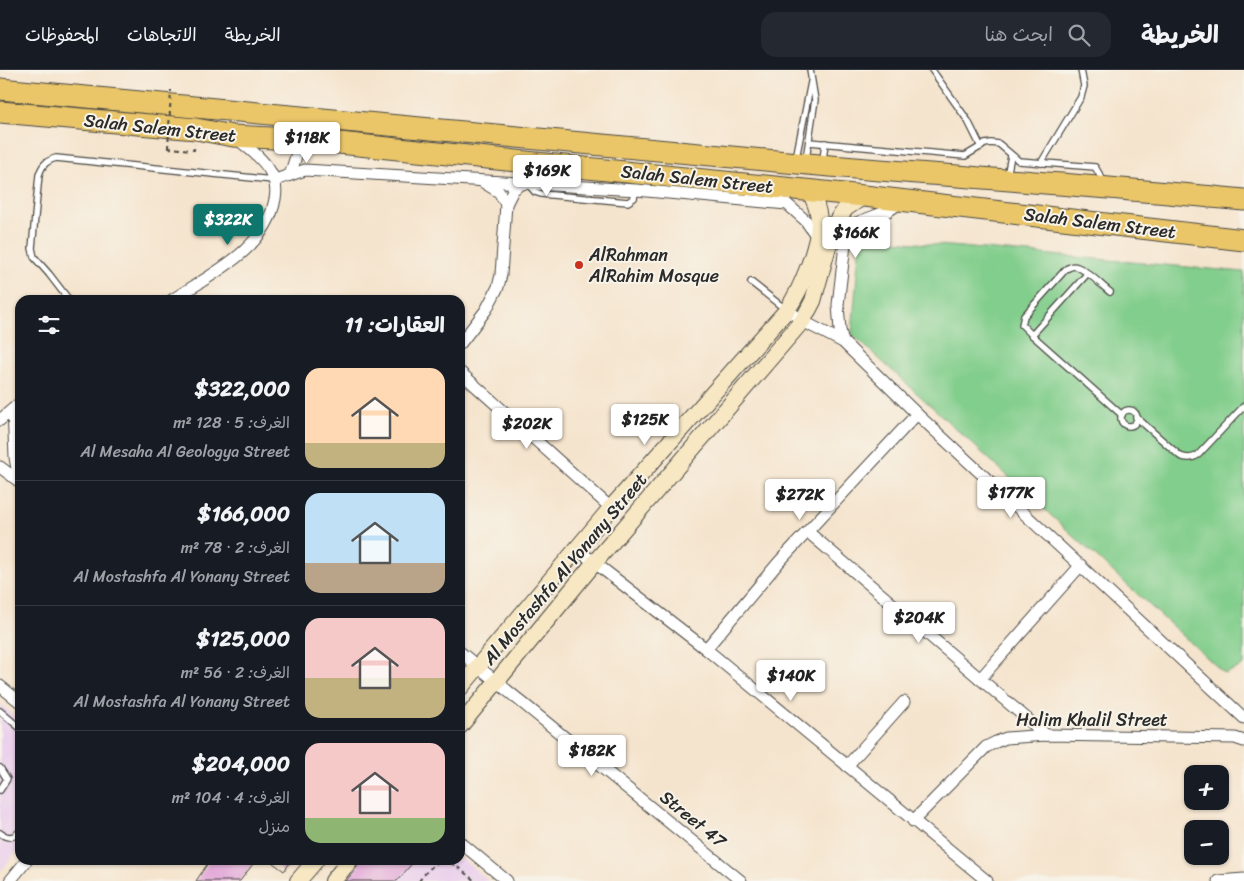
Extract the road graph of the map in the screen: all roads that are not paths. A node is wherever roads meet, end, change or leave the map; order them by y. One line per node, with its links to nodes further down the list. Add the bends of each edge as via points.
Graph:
1 (810, 70): 4 (lane)
2 (932, 70): 11 (lane, via 968,121)
3 (1081, 70): 13 (lane, via 1084,86 1080,97)
4 (811, 80): 9 (lane, via 815,100); 14 (lane)
5 (0, 89): 14 (highway, Salah Salem Street)
6 (0, 112): 7 (highway, Salah Salem Street)
7 (233, 136): 8 (highway, Salah Salem Street); 17 (street, via 258,157)
8 (309, 140): 16 (street, via 298,150); 22 (highway, Salah Salem Street)
9 (809, 142): 10 (lane); 14 (lane)
10 (825, 143): 14 (lane); 15 (lane)
11 (980, 147): 12 (lane, via 999,144); 15 (lane)
12 (1011, 156): 13 (lane, via 1019,161); 18 (lane)
13 (1041, 163): 21 (lane, via 1095,167)
14 (808, 164): 15 (highway, Salah Salem Street)
15 (964, 167): 18 (highway, Salah Salem Street)
16 (290, 175): 17 (street); 19 (street, via 305,170)
17 (274, 180): 32 (lane, via 56,158 48,160 39,175 32,248 34,257); 33 (street, via 273,212 263,230 232,260)
18 (1007, 180): 21 (highway, Salah Salem Street)
19 (480, 181): 20 (street); 26 (street, via 499,192)
20 (527, 182): 26 (street, via 513,190); 27 (street, via 787,204)
21 (1106, 187): 25 (highway, Salah Salem Street)
22 (809, 190): 23 (highway, Salah Salem Street); 27 (street, Al Mostashfa Al Yonany Street, via 819,220)
23 (864, 196): 24 (highway, Salah Salem Street); 35 (street, Al Mostashfa Al Yonany Street, via 846,208 834,225 813,301)
24 (903, 200): 28 (highway, Salah Salem Street); 38 (street, via 880,215 856,223 846,236 838,305)
25 (1244, 200)
26 (506, 204): 37 (street, via 498,287 486,310)
27 (817, 236): 34 (street, Al Mostashfa Al Yonany Street, via 803,281)
28 (1244, 240)
29 (1087, 274): 31 (lane); 36 (lane); 36 (lane, via 1077,266 1066,269 1024,316 1022,325)
30 (751, 282): 34 (lane)
31 (1110, 292)
32 (65, 295)
33 (180, 295)
34 (787, 310): 35 (street); 48 (street, Al Mostashfa Al Yonany Street)
35 (803, 320): 38 (street); 51 (street, Al Mostashfa Al Yonany Street)
36 (1032, 335): 43 (lane)
37 (465, 337)
38 (843, 342): 42 (street)
39 (465, 377): 48 (street)
40 (1244, 406): 44 (lane, via 1198,455 1186,459)
41 (15, 408): 45 (street)
42 (917, 414): 49 (street); 52 (street)
43 (1122, 415): 44 (lane, via 1130,410); 44 (lane, via 1127,426 1134,424)
44 (1136, 416)
45 (0, 420)
46 (0, 467): 47 (street)
47 (15, 478)
48 (611, 508): 50 (street, Al Mostashfa Al Yonany Street)
49 (808, 532): 53 (street); 56 (street)
50 (577, 548): 51 (street); 55 (street, Al Mostashfa Al Yonany Street)
51 (594, 562): 53 (street); 58 (street, Al Mostashfa Al Yonany Street)
52 (1080, 565): 56 (street); 63 (street)
53 (706, 649): 68 (street)
54 (465, 656): 55 (street, Street 47)
55 (478, 666): 57 (street, Al Mostashfa Al Yonany Street); 58 (street, Street 47)
56 (980, 679): 66 (street)
57 (465, 682)
58 (496, 682): 64 (street, Al Mostashfa Al Yonany Street); 83 (street, Street 47)
59 (0, 686): 60 (street)
60 (15, 698)
61 (904, 702): 68 (street)
62 (0, 712): 65 (lane)
63 (1244, 718)
64 (465, 720)
65 (15, 724)
66 (1046, 735): 67 (street, Halim Khalil Street); 71 (street, Halim Khalil Street, via 1006,738 986,747)
67 (1244, 740)
68 (847, 766): 71 (street)
69 (1, 771): 70 (lane, via 7,779)
70 (0, 790)
71 (913, 821): 84 (street)
72 (0, 833): 73 (lane, via 9,837)
73 (15, 835)
74 (465, 846): 82 (street)
75 (23, 865): 79 (street)
76 (312, 865): 80 (street)
77 (346, 865): 81 (street)
78 (1244, 879): 86 (street)
79 (10, 881)
80 (298, 881)
81 (333, 881)
82 (508, 881)
83 (741, 881)
84 (987, 881)
85 (1218, 881): 86 (street)
86 (1223, 881)

